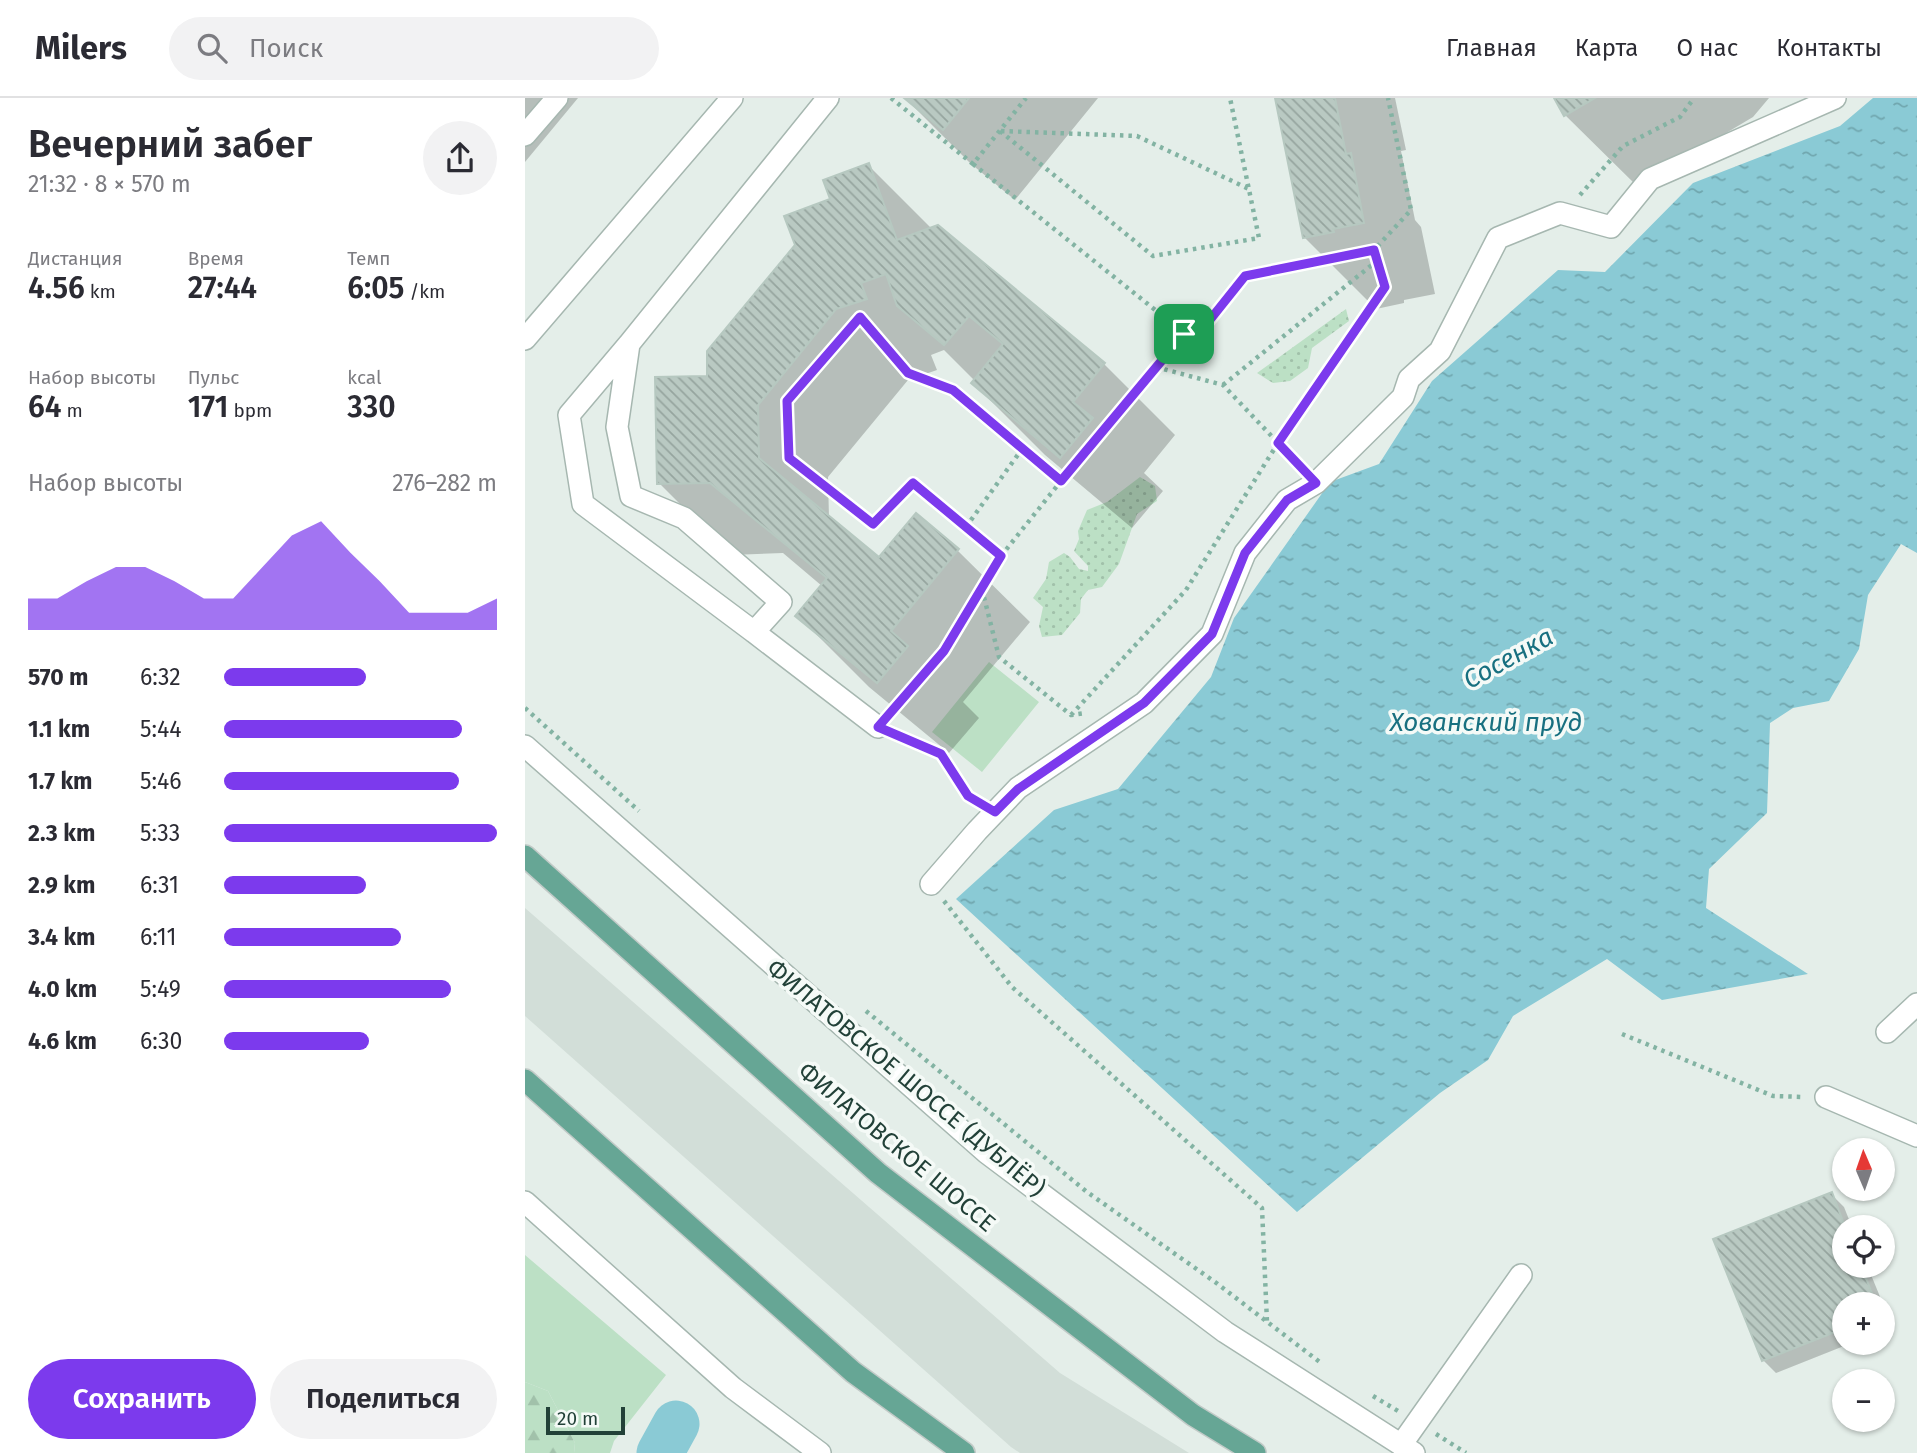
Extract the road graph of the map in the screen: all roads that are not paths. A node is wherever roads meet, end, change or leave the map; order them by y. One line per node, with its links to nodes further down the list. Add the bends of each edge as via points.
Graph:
1 (557, 98): 5 (street)
2 (732, 98): 6 (street)
3 (828, 98): 7 (street)
4 (1835, 98): 12 (street, via 1650,179 1611,227 1560,213 1498,238 1440,352 1409,379 1403,397 1316,483 1287,500 1245,553 1212,634 1144,703 1018,789)
5 (525, 135)
6 (525, 339)
7 (629, 344): 8 (street, via 617,427 631,496 684,518 781,602); 8 (street, via 569,415 583,504)
8 (754, 632): 9 (street)
9 (878, 727)
10 (525, 746): 20 (street, ФИЛАТОВСКОЕ ШОССЕ (ДУБЛЁР), via 987,1153 1225,1332)
11 (525, 856): 23 (main road, ФИЛАТОВСКОЕ ШОССЕ, via 878,1173 1193,1415)
12 (931, 884)
13 (1917, 1004): 14 (street)
14 (1887, 1032)
15 (525, 1080): 22 (main road, via 853,1372)
16 (1826, 1097): 17 (street)
17 (1917, 1136)
18 (525, 1202): 21 (street, via 733,1388)
19 (1521, 1275): 20 (street, via 1417,1422)
20 (1408, 1449)
21 (820, 1453)
22 (964, 1453)
23 (1255, 1453)

